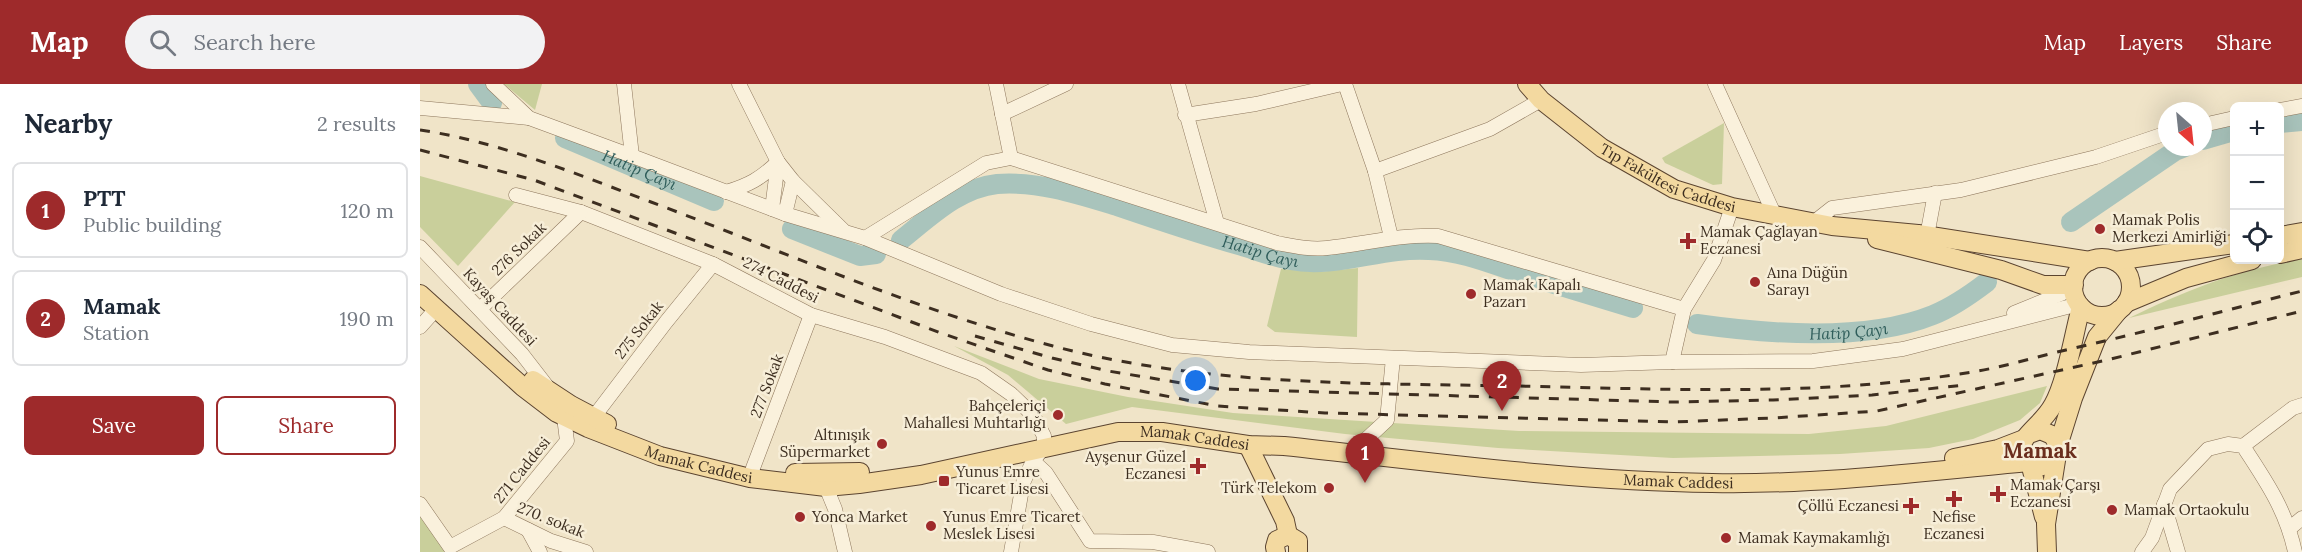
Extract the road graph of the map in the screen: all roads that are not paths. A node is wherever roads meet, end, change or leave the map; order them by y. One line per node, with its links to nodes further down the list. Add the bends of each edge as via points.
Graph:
1 (493, 84): 16 (street)
2 (624, 84): 20 (street)
3 (739, 84): 22 (street)
4 (996, 84): 14 (street)
5 (1066, 84): 14 (street)
6 (1178, 84): 15 (street)
7 (1343, 84): 15 (street); 23 (street)
8 (1527, 84): 10 (main road, Tıp Fakültesi Caddesi)
9 (1715, 84): 32 (street)
10 (1541, 100): 23 (street, via 1490,129); 28 (main road, Tıp Fakültesi Caddesi, via 1602,148 1674,189)
11 (2302, 106): 13 (street)
12 (420, 108): 16 (street)
13 (2284, 109)
14 (1002, 114): 21 (street)
15 (1185, 115): 33 (street)
16 (529, 118): 20 (street)
17 (2230, 119): 18 (street)
18 (2212, 123)
19 (2158, 136): 26 (street, via 2096,157)
20 (632, 156): 25 (street)
21 (1011, 158): 33 (street); 41 (street, via 986,163)
22 (778, 162): 24 (street); 25 (street, via 760,179); 29 (street)
23 (1375, 171): 40 (street)
24 (793, 181): 31 (street); 36 (street)
25 (726, 192): 29 (street)
26 (1935, 193): 34 (street, via 1832,208); 39 (street)
27 (516, 195): 30 (street, 274 Caddesi)
28 (1732, 207): 32 (main road, Tıp Fakültesi Caddesi); 56 (street, via 1714,260)
29 (772, 208): 31 (street)
30 (581, 212): 48 (street, 274 Caddesi); 55 (street, 276 Sokak)
31 (785, 214): 36 (street)
32 (1774, 216): 34 (main road, Tıp Fakültesi Caddesi)
33 (1217, 223): 40 (street, via 1302,248)
34 (1813, 223): 35 (main road, Tıp Fakültesi Caddesi)
35 (1832, 226): 39 (main road, Tıp Fakültesi Caddesi); 52 (main road, Tıp Fakültesi Caddesi, via 2001,270)
36 (845, 232): 41 (street)
37 (2302, 232): 38 (main road)
38 (2284, 235)
39 (1928, 236): 46 (main road, Tıp Fakültesi Caddesi)
40 (1391, 237): 56 (street, via 1415,234 1461,241)
41 (865, 238): 59 (street, via 1001,294 1172,345)
42 (2230, 245): 47 (main road)
43 (420, 247): 55 (street, Kayaş Caddesi)
44 (2302, 249): 45 (main road)
45 (2284, 253)
46 (2090, 261): 47 (main road); 52 (main road, via 2077,272)
47 (2115, 261): 53 (main road, via 2130,279 2130,295)
48 (714, 264): 57 (street, 274 Caddesi); 64 (street, 275 Sokak)
49 (2237, 264): 53 (main road, via 2186,278)
50 (420, 281): 61 (main road, Mamak Caddesi)
51 (420, 294): 54 (main road, Mamak Caddesi)
52 (2077, 296): 53 (main road, via 2095,315); 60 (street, via 1903,349 1813,361); 65 (main road, Mamak Caddesi, via 2058,396)
53 (2122, 306): 69 (main road, via 2097,337)
54 (436, 309): 58 (street); 61 (main road, Mamak Caddesi, via 523,387)
55 (480, 309): 61 (street, Kayaş Caddesi, via 522,354)
56 (1684, 309): 60 (street)
57 (811, 315): 68 (street, 274 Caddesi, via 885,336 981,373 1033,415); 72 (street, 277 Sokak)
58 (420, 327)
59 (1393, 358): 60 (street, via 1581,365); 70 (street, via 1387,420)
60 (1672, 362)
61 (548, 398): 63 (main road, Mamak Caddesi)
62 (2302, 405): 67 (street)
63 (568, 411): 64 (main road, Mamak Caddesi); 73 (main road, Mamak Caddesi, via 637,448 705,468 780,483); 76 (street, 271 Caddesi, via 567,441)
64 (593, 418): 72 (main road, Mamak Caddesi, via 664,447)
65 (2026, 437): 69 (main road, via 2034,431 2047,432 2056,440); 70 (main road, Mamak Caddesi, via 1991,451 1930,462 1771,472 1635,470); 71 (main road, via 2022,449)
66 (1248, 445): 68 (main road, Mamak Caddesi, via 1139,431 1100,434); 70 (main road, Mamak Caddesi); 81 (main road)
67 (2243, 446): 75 (street, via 2228,444 2208,450 2170,489); 79 (street, via 2274,492)
68 (1040, 448): 70 (main road, Mamak Caddesi, via 1099,425 1137,421); 72 (main road, Mamak Caddesi, via 986,452 856,473); 73 (main road, Mamak Caddesi, via 921,475); 82 (street, 274 Caddesi, via 1046,473 1090,541); 86 (street, via 1023,483)
69 (2058, 449): 71 (main road, via 2047,465); 78 (main road)
70 (1359, 450): 71 (main road, Mamak Caddesi, via 1514,472 1714,483 1832,479)
71 (2029, 463): 78 (main road)
72 (753, 468)
73 (826, 487): 85 (street)
74 (420, 504): 76 (street, 271 Caddesi, via 450,547)
75 (2164, 504): 91 (street, via 2152,538); 92 (street)
76 (504, 518): 80 (street, 270. sokak)
77 (2302, 518): 79 (street)
78 (2046, 524): 90 (main road)
79 (2289, 529): 93 (street)
80 (528, 530): 83 (street); 84 (street, 270. sokak)
81 (1288, 535): 88 (main road, via 1277,540); 89 (main road, via 1298,541)
82 (1152, 547): 87 (street)
83 (540, 552)
84 (586, 552)
85 (845, 552)
86 (1011, 552)
87 (1208, 552)
88 (1276, 552)
89 (1298, 552)
90 (2047, 552)
91 (2142, 552)
92 (2178, 552)
93 (2295, 552)

